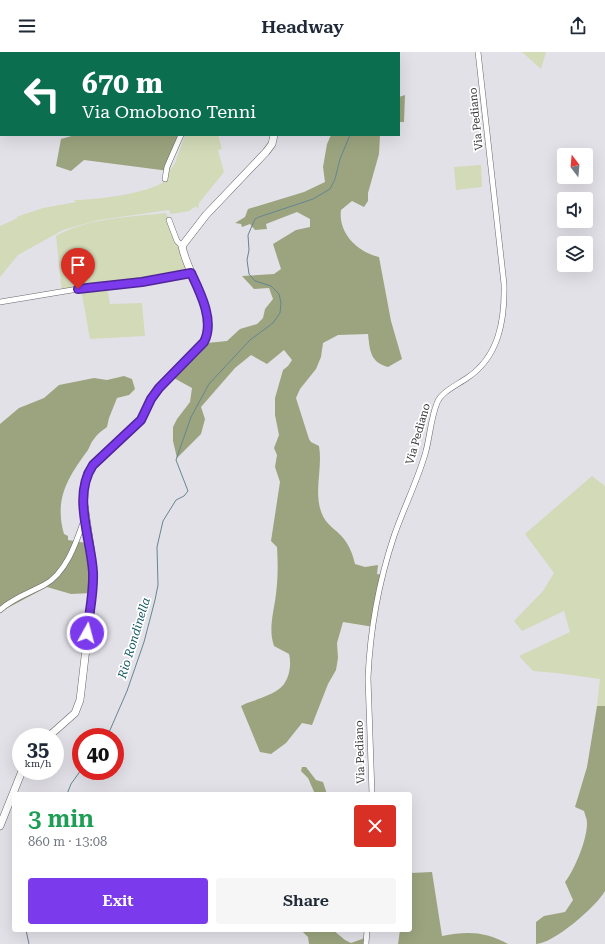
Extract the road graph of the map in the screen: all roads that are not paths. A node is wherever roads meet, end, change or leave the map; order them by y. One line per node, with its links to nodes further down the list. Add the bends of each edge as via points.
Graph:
1 (478, 52): 14 (street, Via Pediano, via 504,284 503,319 493,348 482,365 445,393 437,403 426,451 392,544 379,589 368,678)
2 (181, 136): 4 (street)
3 (274, 136): 6 (street, via 266,152 206,215)
4 (165, 179)
5 (169, 220): 6 (street, via 177,241)
6 (182, 246): 7 (street)
7 (191, 273): 8 (street); 9 (street, via 207,320 204,342 159,388 141,420 90,470 84,487)
8 (0, 302)
9 (85, 517): 10 (street, via 66,562 54,579 16,598); 11 (street, via 92,559 93,588 79,707)
10 (0, 610)
11 (58, 728)
12 (18, 780): 13 (street)
13 (14, 792)
14 (372, 792)
15 (12, 796): 16 (street)
16 (0, 826)
17 (367, 932): 18 (street)
18 (366, 944)

